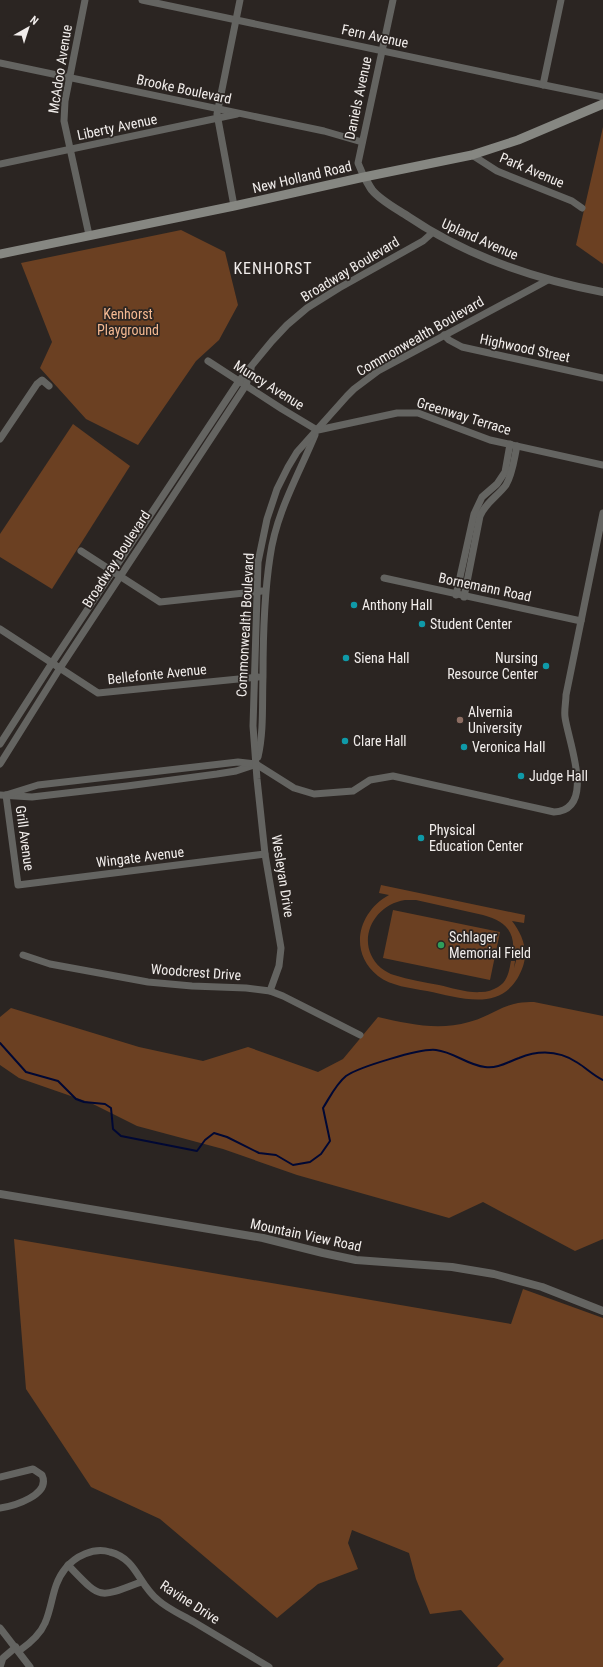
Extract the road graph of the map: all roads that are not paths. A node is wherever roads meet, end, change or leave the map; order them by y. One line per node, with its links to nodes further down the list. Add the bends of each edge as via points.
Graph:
1 (85, 0): 9 (street, McAdoo Avenue)
2 (142, 0): 6 (street, Fern Avenue)
3 (240, 0): 6 (street)
4 (393, 0): 7 (street, Daniels Avenue)
5 (561, 0): 10 (street)
6 (236, 20): 7 (street, Fern Avenue); 13 (street)
7 (382, 51): 10 (street, Fern Avenue); 16 (street, Daniels Avenue)
8 (0, 63): 9 (street, Brooke Boulevard)
9 (69, 78): 13 (street, Brooke Boulevard); 17 (street, McAdoo Avenue, via 64,121)
10 (543, 85): 11 (street, Fern Avenue)
11 (603, 97)
12 (603, 104): 18 (main road, New Holland Road, via 518,140)
13 (218, 110): 14 (street, Brooke Boulevard); 15 (street)
14 (239, 114): 15 (street, Liberty Avenue); 16 (street, Brooke Boulevard, via 324,131)
15 (217, 119): 17 (street, Liberty Avenue); 21 (street)
16 (362, 142): 20 (street, Daniels Avenue, via 358,163)
17 (72, 149): 19 (street, Liberty Avenue); 24 (street, McAdoo Avenue)
18 (472, 155): 20 (main road, New Holland Road); 22 (street, Park Avenue, via 497,171 572,201)
19 (0, 164)
20 (364, 177): 21 (main road, New Holland Road); 23 (street, Upland Avenue, via 375,193)
21 (234, 206): 24 (main road, New Holland Road)
22 (582, 208)
23 (432, 233): 26 (street, Upland Avenue, via 501,265); 30 (street, Broadway Boulevard, via 423,241 312,305 272,340)
24 (89, 235): 25 (main road, New Holland Road)
25 (0, 254)
26 (548, 280): 27 (street, Upland Avenue); 28 (street, Commonwealth Boulevard)
27 (603, 292)
28 (444, 335): 31 (street, Highwood Street, via 462,347); 35 (street, Commonwealth Boulevard, via 361,383)
29 (208, 361): 32 (street, Muncy Avenue)
30 (251, 367): 32 (street, Broadway Boulevard); 33 (street, Broadway Boulevard)
31 (603, 378)
32 (239, 380): 33 (street, Muncy Avenue); 41 (street, Broadway Boulevard)
33 (246, 385): 35 (street, Muncy Avenue); 42 (street, Broadway Boulevard)
34 (50, 386): 36 (street, via 42,380 38,384)
35 (317, 430): 37 (street, Greenway Terrace, via 406,412 418,413 486,438); 44 (street, Commonwealth Boulevard, via 281,512 270,557); 45 (street, Commonwealth Boulevard, via 297,452 277,489 267,519 258,562)
36 (0, 439)
37 (514, 445): 38 (street, Greenway Terrace); 46 (street, via 504,472 497,484 482,497 474,514); 47 (street, via 511,475 480,516)
38 (603, 465)
39 (603, 513): 48 (street)
40 (80, 551): 41 (street)
41 (112, 571): 42 (street); 50 (street, Broadway Boulevard)
42 (120, 577): 45 (street, via 160,602); 51 (street, Broadway Boulevard)
43 (384, 578): 46 (street, Bornemann Road)
44 (266, 590): 45 (street); 52 (street, Commonwealth Boulevard)
45 (258, 591): 53 (street, Commonwealth Boulevard)
46 (456, 595): 47 (street, Bornemann Road)
47 (464, 597): 48 (street, Bornemann Road)
48 (581, 621): 56 (street, via 566,695 565,717 574,753 577,788 571,806 565,810 554,812 393,776 370,780 353,791 314,794 294,788)
49 (0, 629): 50 (street, Bellefonte Avenue)
50 (52, 663): 51 (street, Bellefonte Avenue); 54 (street, Broadway Boulevard)
51 (60, 668): 53 (street, Bellefonte Avenue, via 98,693); 55 (street, Broadway Boulevard)
52 (263, 676): 53 (street, Bellefonte Avenue); 56 (street, Commonwealth Boulevard, via 261,744)
53 (255, 677): 56 (street, Commonwealth Boulevard)
54 (0, 744)
55 (0, 764)
56 (256, 764): 57 (street, via 229,772 127,786 32,797); 58 (street, Wesleyan Drive)
57 (3, 795): 59 (street, Grill Avenue)
58 (265, 854): 59 (street, Wingate Avenue); 61 (street, Wesleyan Drive, via 281,948 279,966)
59 (18, 885)
60 (23, 955): 61 (street, Woodcrest Drive, via 50,964 161,984)
61 (270, 991): 62 (street, Woodcrest Drive)
62 (360, 1035)
63 (0, 1194): 64 (street, Mountain View Road, via 263,1238 356,1260 452,1267 494,1274 542,1287)
64 (603, 1311)
65 (0, 1476): 66 (street, via 33,1469 42,1475 44,1482 37,1494)
66 (0, 1508)
67 (68, 1565): 68 (street, via 98,1593 114,1592); 68 (street, Ravine Drive, via 85,1554 110,1551 132,1564); 70 (street, Ravine Drive, via 56,1586 45,1623 34,1638)
68 (141, 1582): 73 (street, Ravine Drive, via 159,1601)
69 (0, 1628): 70 (street)
70 (17, 1649): 71 (street, Ravine Drive, via 3,1658); 72 (street)
71 (0, 1667)
72 (30, 1667)
73 (269, 1667)

